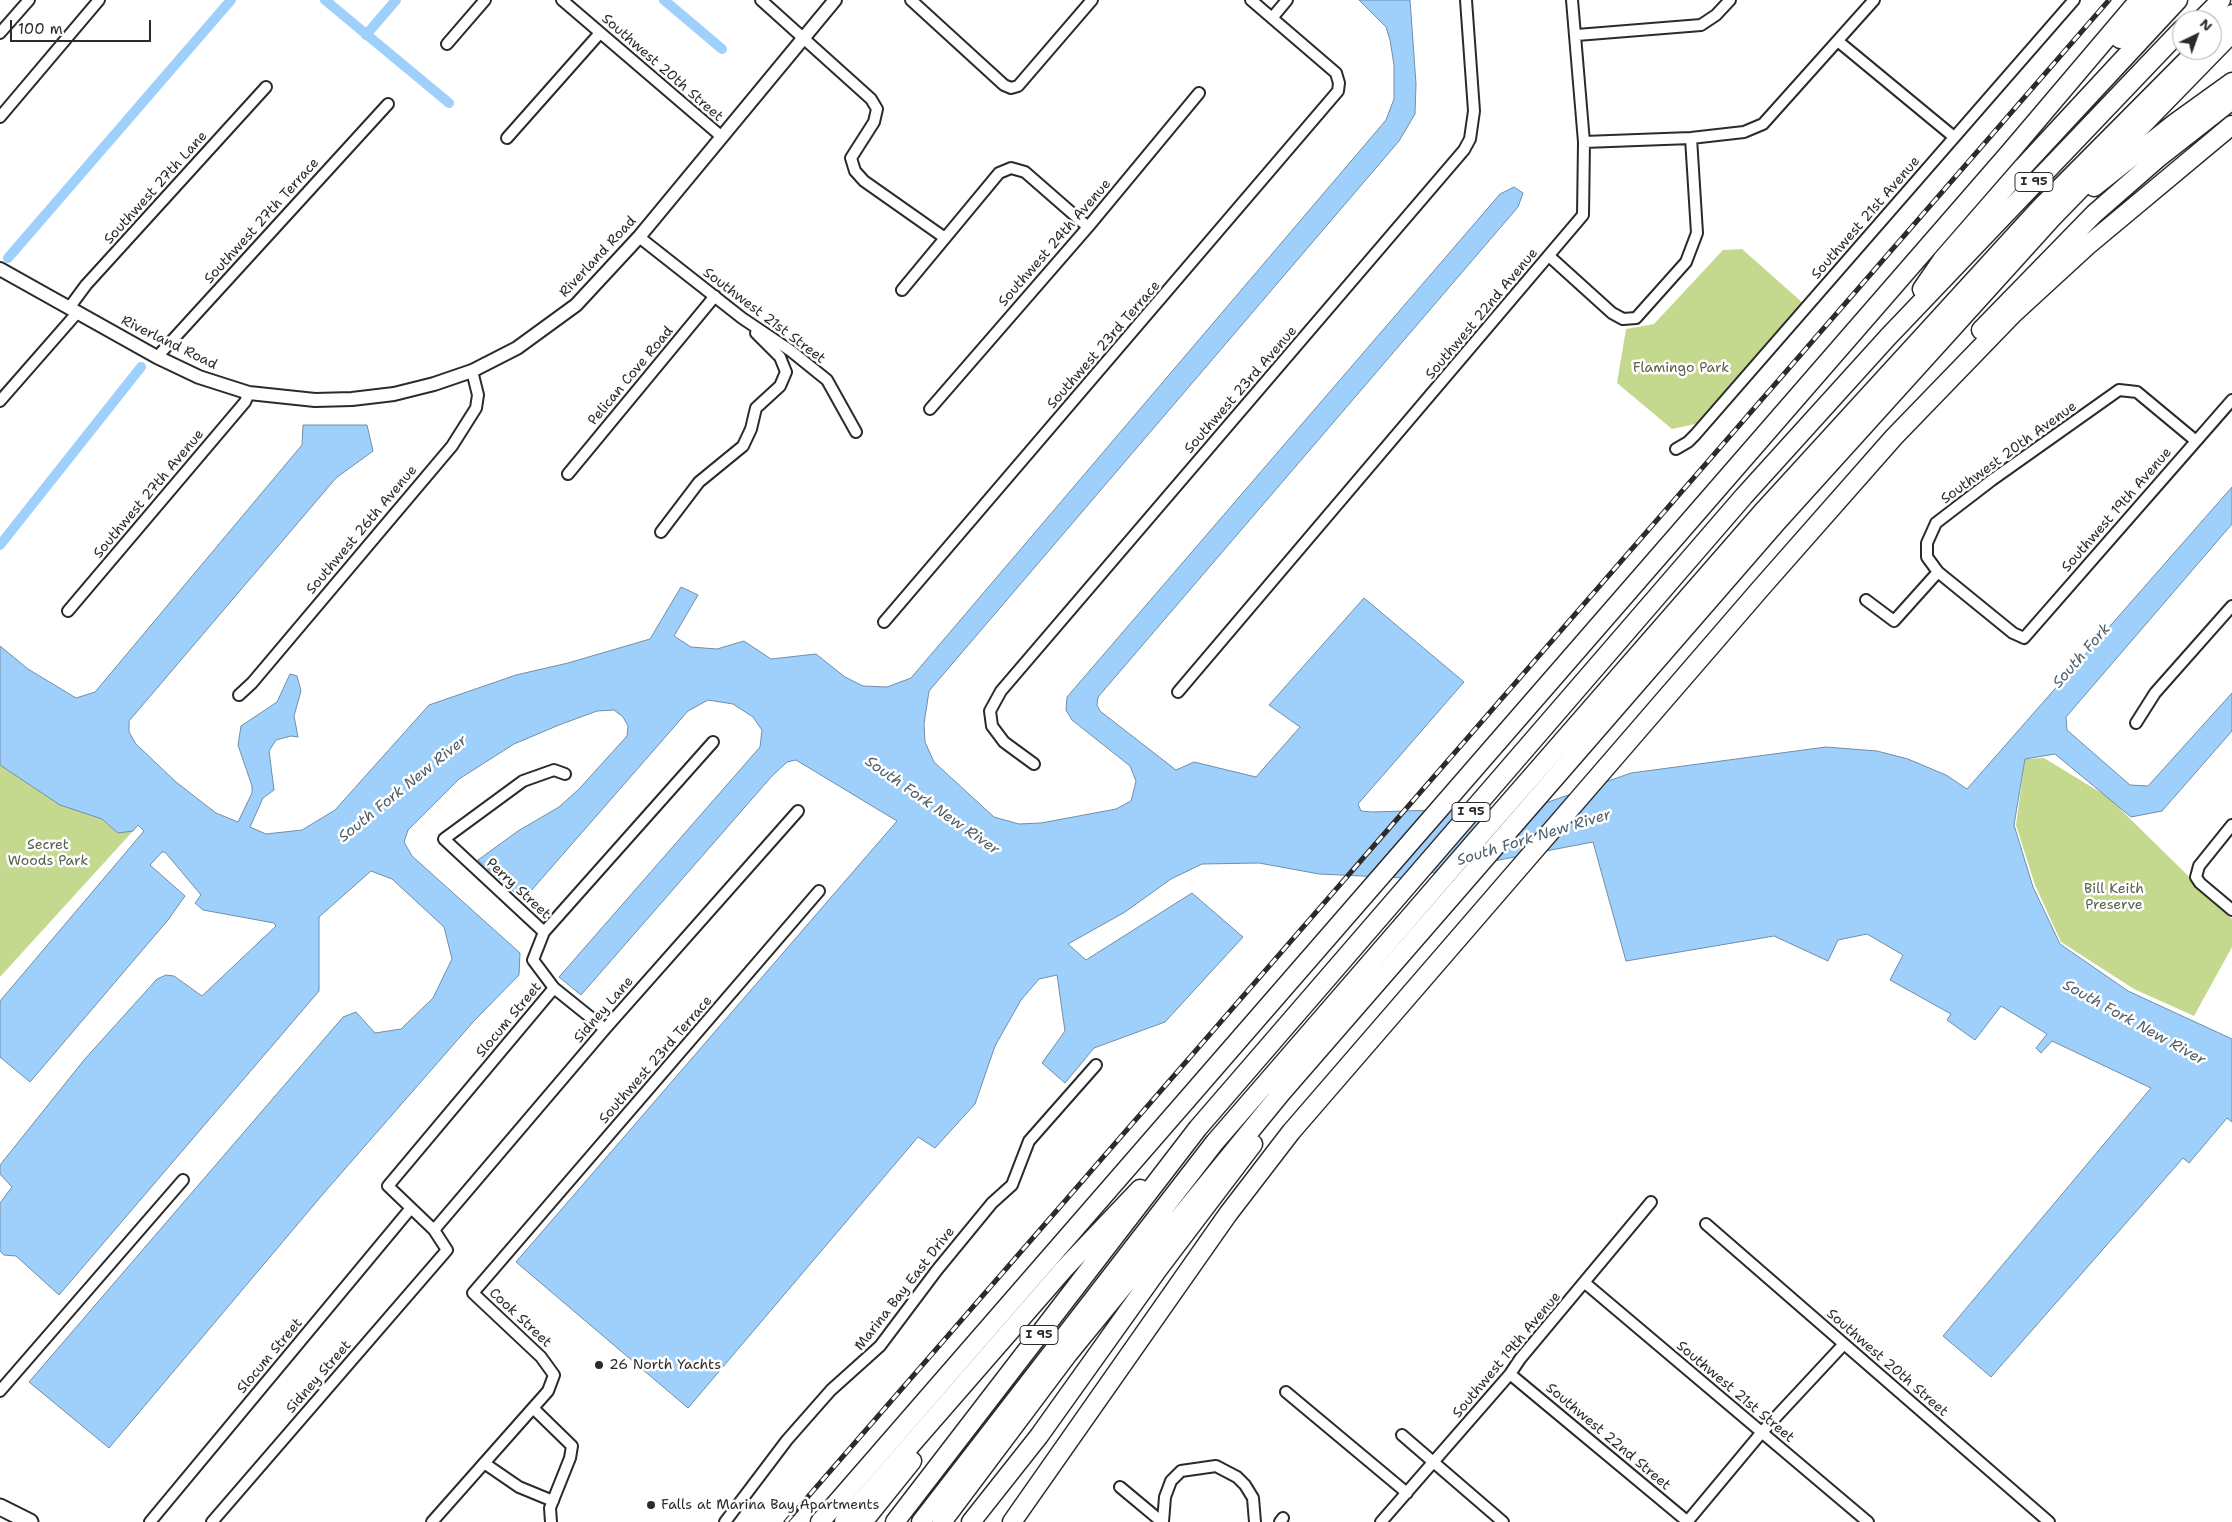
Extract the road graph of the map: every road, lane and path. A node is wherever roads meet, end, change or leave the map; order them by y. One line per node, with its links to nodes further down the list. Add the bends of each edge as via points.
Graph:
1 (29, 0): 26 (street)
2 (98, 0): 41 (street)
3 (485, 0): 33 (street)
4 (562, 0): 27 (street, Southwest 20th Street)
5 (760, 0): 30 (street)
6 (835, 0): 30 (street, Riverland Road)
7 (911, 0): 8 (street, via 1004,85 1012,88 1018,86)
8 (1092, 0)
9 (1251, 0): 24 (street)
10 (1287, 0): 24 (street)
11 (1466, 0): 82 (street, Southwest 23rd Avenue, via 1474,111 1470,139 1464,150 1001,692 990,711 992,726 1004,742)
12 (1572, 0): 29 (street, Southwest 22nd Avenue)
13 (1730, 0): 29 (street, via 1701,26)
14 (1874, 0): 32 (street)
15 (2074, 0): 44 (street, Southwest 21st Avenue)
16 (2139, 0): 48 (highway)
17 (2157, 0): 48 (highway)
18 (2178, 0): 59 (highway, via 2072,113 1942,260)
19 (2210, 0): 21 (highway)
20 (2221, 0): 22 (highway)
21 (2200, 10)
22 (2211, 10)
23 (2232, 14): 25 (highway)
24 (1272, 18): 77 (street, Southwest 23rd Terrace, via 1336,73 1338,91)
25 (2222, 24)
26 (0, 33)
27 (600, 33): 43 (street, Southwest 20th Street); 45 (street)
28 (2232, 33): 49 (highway, I 95)
29 (1577, 34): 47 (street, Southwest 22nd Avenue)
30 (803, 36): 43 (street, Riverland Road); 52 (street, via 871,99 877,109 874,122 851,158 855,172 864,182)
31 (2172, 39): 59 (highway, I 95)
32 (1839, 42): 44 (street); 46 (street, via 1763,124 1744,132)
33 (447, 44)
34 (2172, 50): 71 (highway, via 2045,180)
35 (2186, 60): 92 (highway, via 2040,208 1765,508 1479,837)
36 (2232, 82): 49 (highway)
37 (266, 87): 57 (street, Southwest 27th Lane, via 86,285)
38 (1199, 93): 50 (street, Southwest 24th Avenue)
39 (2232, 100): 67 (highway, via 2134,179 2053,255 1928,390)
40 (388, 104): 60 (street, Southwest 27th Terrace)
41 (0, 116)
42 (2232, 125): 67 (highway, via 2052,277)
43 (722, 137): 51 (street, Riverland Road)
44 (1954, 137): 69 (street, Southwest 21st Avenue, via 1695,435)
45 (508, 138)
46 (1691, 138): 47 (street); 53 (street, via 1697,234 1686,262 1636,318 1622,319 1612,313)
47 (1584, 142): 53 (street, Southwest 22nd Avenue, via 1583,215)
48 (2011, 151): 124 (highway)
49 (2052, 218): 94 (highway, I 95, via 1776,523 1282,1092 1254,1143)
50 (1088, 227): 52 (street, via 1025,172 1011,168 999,173); 65 (street, Southwest 24th Avenue)
51 (639, 237): 56 (street, Southwest 21st Street); 61 (street, Riverland Road, via 576,305 517,348)
52 (945, 238): 55 (street)
53 (1549, 256): 78 (street, Southwest 22nd Avenue)
54 (0, 269): 57 (street, Riverland Road)
55 (902, 290)
56 (715, 296): 58 (street, Southwest 21st Street); 70 (street, Pelican Cove Road)
57 (73, 311): 60 (street, Riverland Road); 64 (street)
58 (742, 318): 66 (street, Southwest 21st Street, via 827,380); 72 (street, via 780,357 786,372 780,386 756,408 743,446 699,482)
59 (1888, 337): 71 (highway, I 95)
60 (157, 357): 62 (street, Riverland Road, via 199,377)
61 (472, 371): 62 (street, Riverland Road, via 394,394 352,399 315,400); 79 (street, Southwest 26th Avenue, via 478,395 476,408 452,446)
62 (249, 393): 76 (street, Southwest 27th Avenue, via 246,402)
63 (2232, 400): 68 (street, Southwest 19th Avenue)
64 (0, 401)
65 (930, 410)
66 (856, 432)
67 (1894, 437): 133 (highway, via 1274,1153)
68 (2196, 441): 73 (street, Southwest 19th Avenue, via 2024,638 2013,633); 73 (street, Southwest 20th Avenue, via 2137,392 2118,390 1936,523 1927,543 1927,557)
69 (1676, 449)
70 (568, 474)
71 (1748, 500): 92 (highway, I 95)
72 (661, 532)
73 (1938, 572): 74 (street, via 1894,621)
74 (1866, 600)
75 (2232, 606): 80 (street, via 2155,693)
76 (68, 611)
77 (884, 622)
78 (1178, 692)
79 (239, 695)
80 (2136, 723)
81 (713, 742): 88 (street)
82 (1034, 764)
83 (564, 774): 88 (street, Perry Street, via 554,770 523,781 444,839)
84 (798, 811): 90 (street, Sidney Lane)
85 (2232, 825): 87 (street, via 2199,866 2196,877)
86 (819, 891): 100 (street, Southwest 23rd Terrace)
87 (2232, 910)
88 (544, 932): 89 (street, Perry Street, via 533,960)
89 (554, 988): 90 (street, Perry Street); 97 (street, Slocum Street, via 388,1186)
90 (605, 1029): 99 (street, Sidney Lane)
91 (1096, 1065): 123 (street, Marina Bay East Drive, via 1029,1141 1012,1185 992,1203 937,1270 880,1346 831,1390 787,1440)
92 (1206, 1135): 93 (highway, I 95); 128 (highway, via 1183,1158); 129 (highway)
93 (1181, 1148): 102 (highway, via 1116,1211); 127 (highway, I 95)
94 (1233, 1159): 110 (highway); 130 (highway, I 95, via 1062,1362)
95 (183, 1180): 105 (street)
96 (1651, 1202): 101 (street, Southwest 19th Avenue)
97 (411, 1208): 99 (street); 119 (street, Slocum Street)
98 (1706, 1224): 103 (street, Southwest 20th Street)
99 (434, 1230): 120 (street, Sidney Street, via 447,1250)
100 (513, 1247): 107 (street, Cook Street, via 473,1293 550,1367 554,1375)
101 (1584, 1283): 104 (street, Southwest 19th Avenue); 108 (street, Southwest 21st Street)
102 (1000, 1342): 125 (highway); 126 (highway)
103 (1844, 1344): 108 (street); 139 (street, Southwest 20th Street)
104 (1510, 1374): 112 (street, Southwest 19th Avenue); 137 (street, Southwest 22nd Street)
105 (0, 1391)
106 (1286, 1392): 114 (street)
107 (537, 1412): 111 (street); 115 (street, via 572,1446)
108 (1762, 1432): 137 (street); 138 (street, Southwest 21st Street)
109 (1402, 1435): 112 (street)
110 (1039, 1436): 131 (highway); 132 (highway)
111 (484, 1463): 115 (street, via 519,1486); 121 (street)
112 (1434, 1463): 114 (street, Southwest 19th Avenue); 117 (street)
113 (1120, 1487): 134 (street)
114 (1407, 1493): 136 (street, Southwest 19th Avenue)
115 (553, 1501): 122 (street)
116 (0, 1507): 118 (main road)
117 (1499, 1521)
118 (30, 1522)
119 (150, 1522)
120 (212, 1522)
121 (432, 1522)
122 (551, 1522)
123 (725, 1522)
124 (820, 1522)
125 (844, 1522)
126 (863, 1522)
127 (895, 1522)
128 (906, 1522)
129 (921, 1522)
130 (942, 1522)
131 (971, 1522)
132 (985, 1522)
133 (1012, 1522)
134 (1162, 1522): 135 (street, via 1171,1481 1181,1471 1216,1466 1228,1470 1244,1485 1253,1498)
135 (1255, 1522)
136 (1381, 1522)
137 (1688, 1522)
138 (1868, 1522)
139 (2049, 1522)

